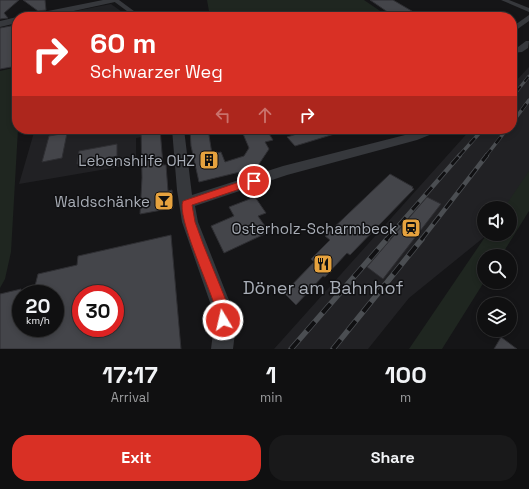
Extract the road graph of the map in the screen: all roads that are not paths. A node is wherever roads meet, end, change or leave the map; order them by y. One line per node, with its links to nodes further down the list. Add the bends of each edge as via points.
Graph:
1 (115, 0): 4 (street); 5 (street)
2 (504, 0): 3 (street)
3 (529, 10)
4 (57, 12)
5 (132, 12)
6 (529, 17): 9 (street)
7 (12, 21): 8 (street)
8 (0, 24)
9 (517, 27)
10 (529, 43): 11 (street)
11 (517, 51)
12 (179, 134): 14 (street)
13 (421, 134): 14 (street, via 283,171)
14 (187, 203): 15 (street, via 190,222 222,308)
15 (222, 349)

